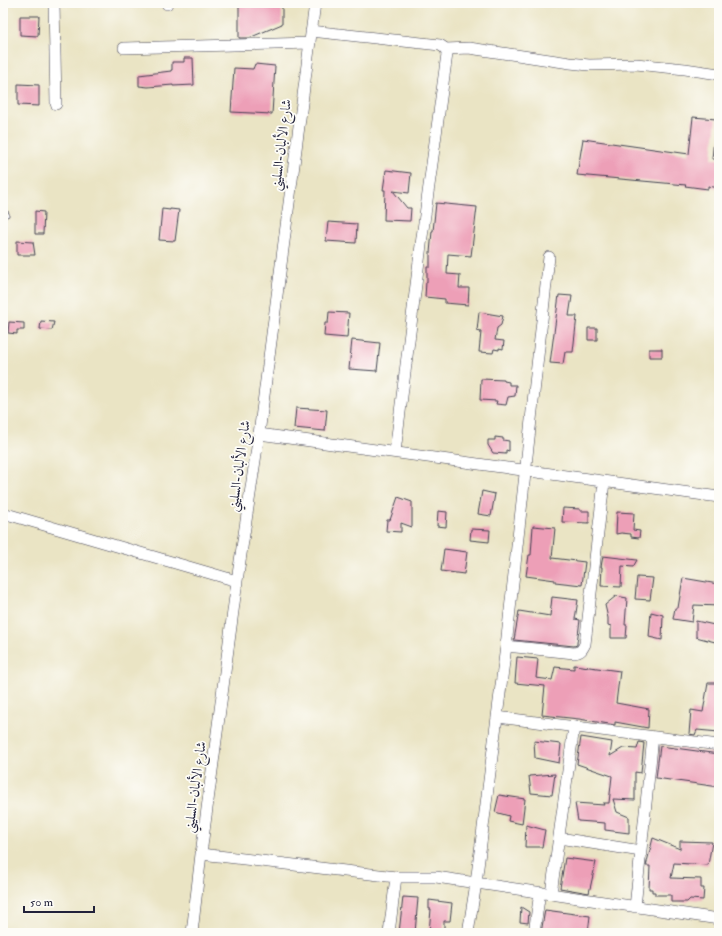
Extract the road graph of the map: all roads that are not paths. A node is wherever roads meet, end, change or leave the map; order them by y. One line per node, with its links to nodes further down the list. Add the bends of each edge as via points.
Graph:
1 (54, 3): 8 (street)
2 (315, 3): 3 (street, شارع الألبان-السليني)
3 (312, 31): 4 (street, شارع الألبان-السليني); 6 (street, via 440,45)
4 (310, 43): 5 (street); 10 (street, شارع الألبان-السليني)
5 (124, 48)
6 (446, 48): 7 (street, via 469,48 589,65 636,64); 11 (street)
7 (719, 74)
8 (56, 104)
9 (549, 257): 12 (street)
10 (259, 434): 11 (street); 16 (street, شارع الألبان-السليني)
11 (395, 452): 12 (street)
12 (526, 471): 13 (street); 17 (street)
13 (604, 482): 14 (street); 17 (street, via 583,649 574,653)
14 (719, 497)
15 (3, 513): 16 (street)
16 (237, 581): 24 (street, شارع الألبان-السليني)
17 (506, 646): 18 (street)
18 (497, 717): 19 (street); 26 (street)
19 (574, 727): 20 (street); 22 (street)
20 (653, 737): 21 (street); 23 (street)
21 (719, 745)
22 (559, 838): 23 (street); 27 (street)
23 (641, 851): 28 (street)
24 (201, 854): 25 (street); 30 (street, شارع الألبان-السليني)
25 (396, 877): 26 (street, via 436,877); 31 (street)
26 (476, 883): 27 (street); 32 (street)
27 (546, 893): 28 (street); 33 (street)
28 (635, 907): 29 (street)
29 (719, 919)
30 (192, 933)
31 (389, 933)
32 (468, 933)
33 (534, 933)

